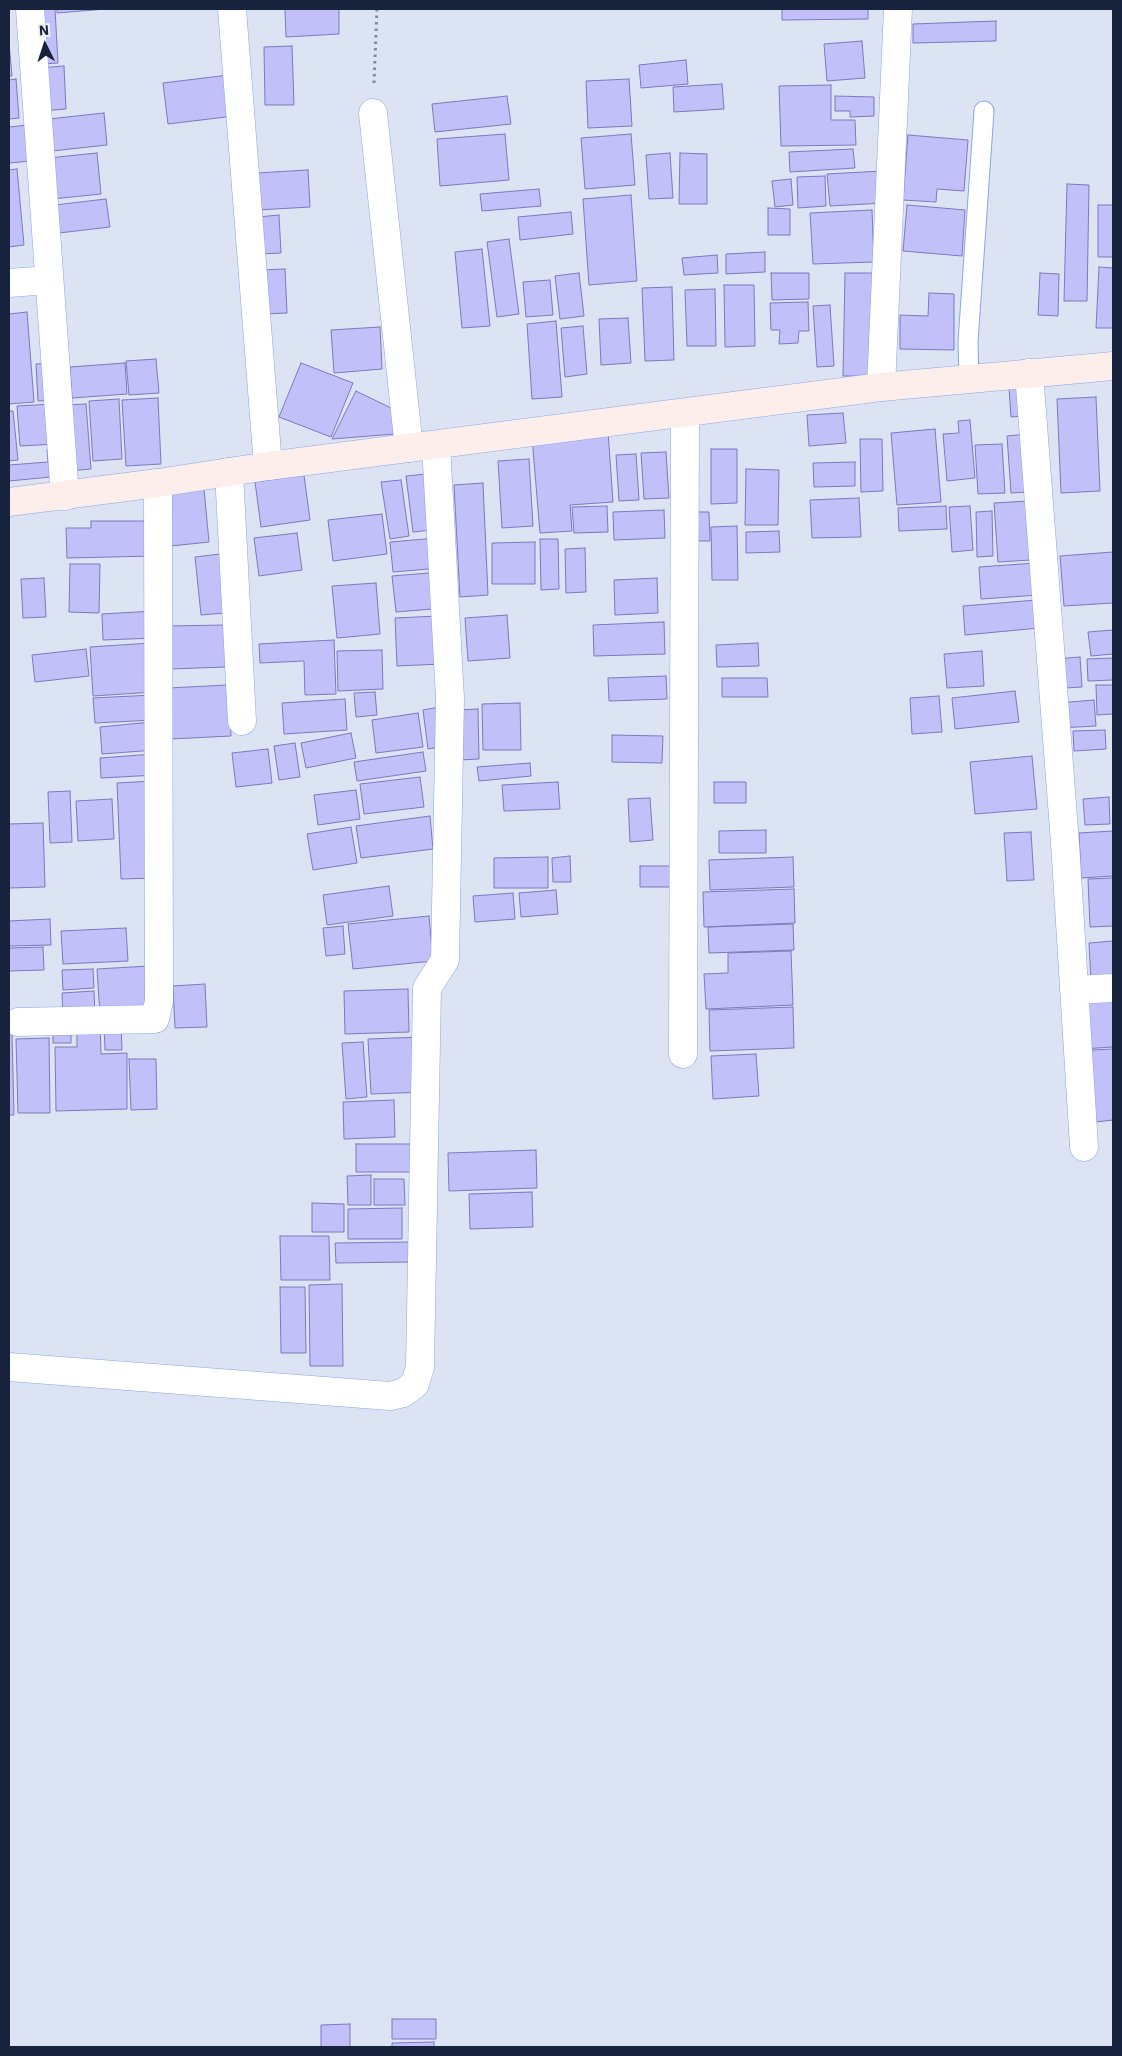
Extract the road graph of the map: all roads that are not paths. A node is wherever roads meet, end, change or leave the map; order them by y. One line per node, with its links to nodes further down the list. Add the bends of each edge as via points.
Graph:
1 (30, 9): 6 (street)
2 (232, 9): 15 (street)
3 (898, 9): 11 (street)
4 (984, 111): 10 (lane, via 968,342)
5 (373, 113): 14 (street)
6 (49, 280): 7 (street); 18 (street)
7 (9, 283)
8 (1113, 366): 9 (street)
9 (1029, 373): 10 (street); 22 (street)
10 (970, 380): 11 (street)
11 (881, 387): 12 (street)
12 (686, 413): 13 (street); 24 (street)
13 (436, 445): 14 (street); 26 (street, via 450,698 446,960 427,988 420,1367 415,1384 403,1393 390,1396)
14 (409, 448): 15 (street)
15 (268, 466): 16 (street)
16 (229, 472): 17 (street); 20 (street)
17 (158, 484): 18 (street); 23 (street, via 159,1001 155,1019)
18 (66, 496): 19 (street)
19 (9, 502)
20 (242, 721)
21 (1113, 988): 22 (street)
22 (1074, 990): 25 (street)
23 (18, 1022)
24 (683, 1054)
25 (1084, 1147)
26 (9, 1367)

